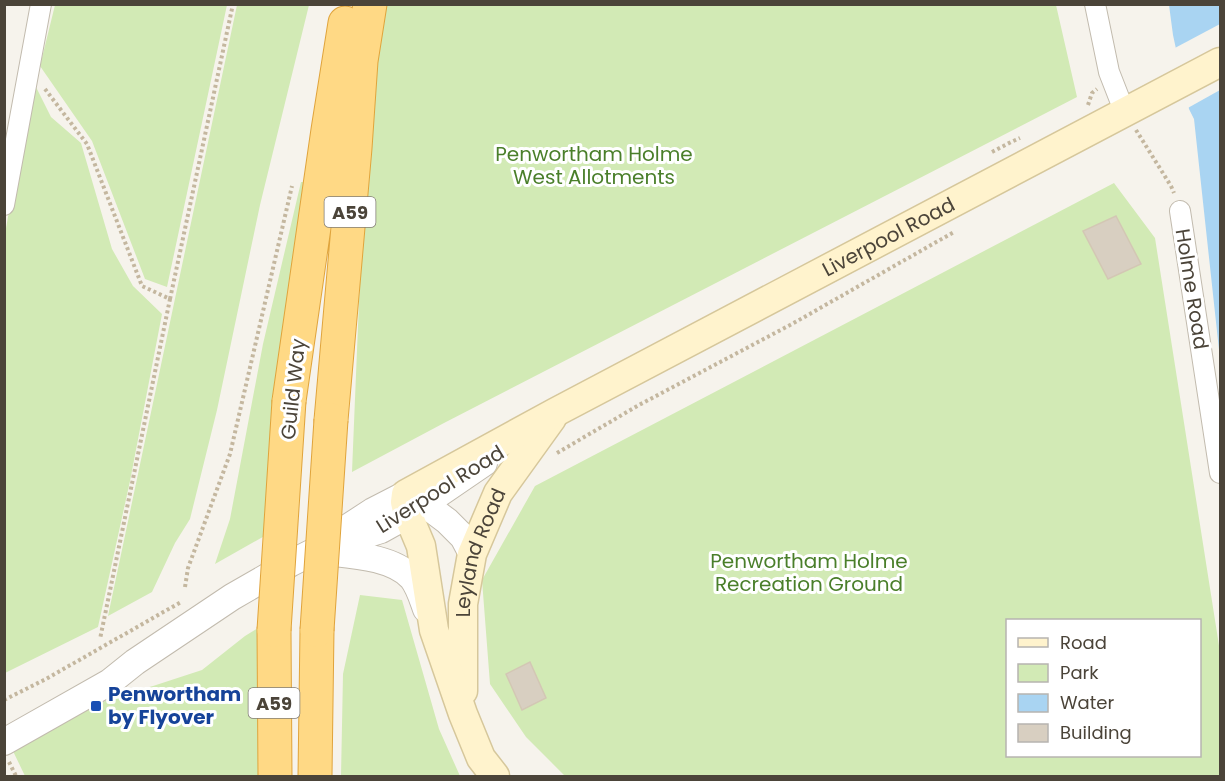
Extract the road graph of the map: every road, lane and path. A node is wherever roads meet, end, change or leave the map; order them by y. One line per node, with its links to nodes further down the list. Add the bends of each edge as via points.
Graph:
1 (41, 4): 7 (street)
2 (233, 4): 14 (path)
3 (348, 4): 28 (highway, Guild Way / A59, bridge, via 290,401 274,630)
4 (370, 4): 29 (highway, Guild Way / A59, bridge, via 361,61 331,420 317,630)
5 (1095, 4): 8 (street, via 1109,72)
6 (1221, 62): 8 (main road, Liverpool Road)
7 (29, 68): 11 (street); 14 (path, via 87,144 142,286)
8 (1125, 113): 10 (path); 15 (main road, Liverpool Road)
9 (292, 183): 21 (path, via 230,454 188,568)
10 (1172, 186)
11 (4, 205)
12 (1180, 211): 17 (street, Holme Road)
13 (961, 228): 16 (path)
14 (170, 300): 23 (path)
15 (556, 412): 18 (main road, Liverpool Road); 20 (main road, Leyland Road, via 498,492)
16 (555, 455)
17 (1221, 473)
18 (413, 504): 19 (street, Liverpool Road, via 381,530); 20 (street, via 447,521 463,537); 22 (main road, Leyland Road)
19 (317, 550): 22 (street, via 384,561 409,576 421,594); 27 (street, Liverpool Road, via 232,597 110,682)
20 (472, 554): 26 (main road, Leyland Road, via 463,604)
21 (185, 587)
22 (434, 630): 26 (main road, Leyland Road)
23 (100, 639)
24 (101, 647): 25 (path)
25 (4, 700)
26 (463, 714): 30 (main road, Leyland Road, via 481,758)
27 (4, 742)
28 (275, 777)
29 (315, 777)
30 (495, 777)

